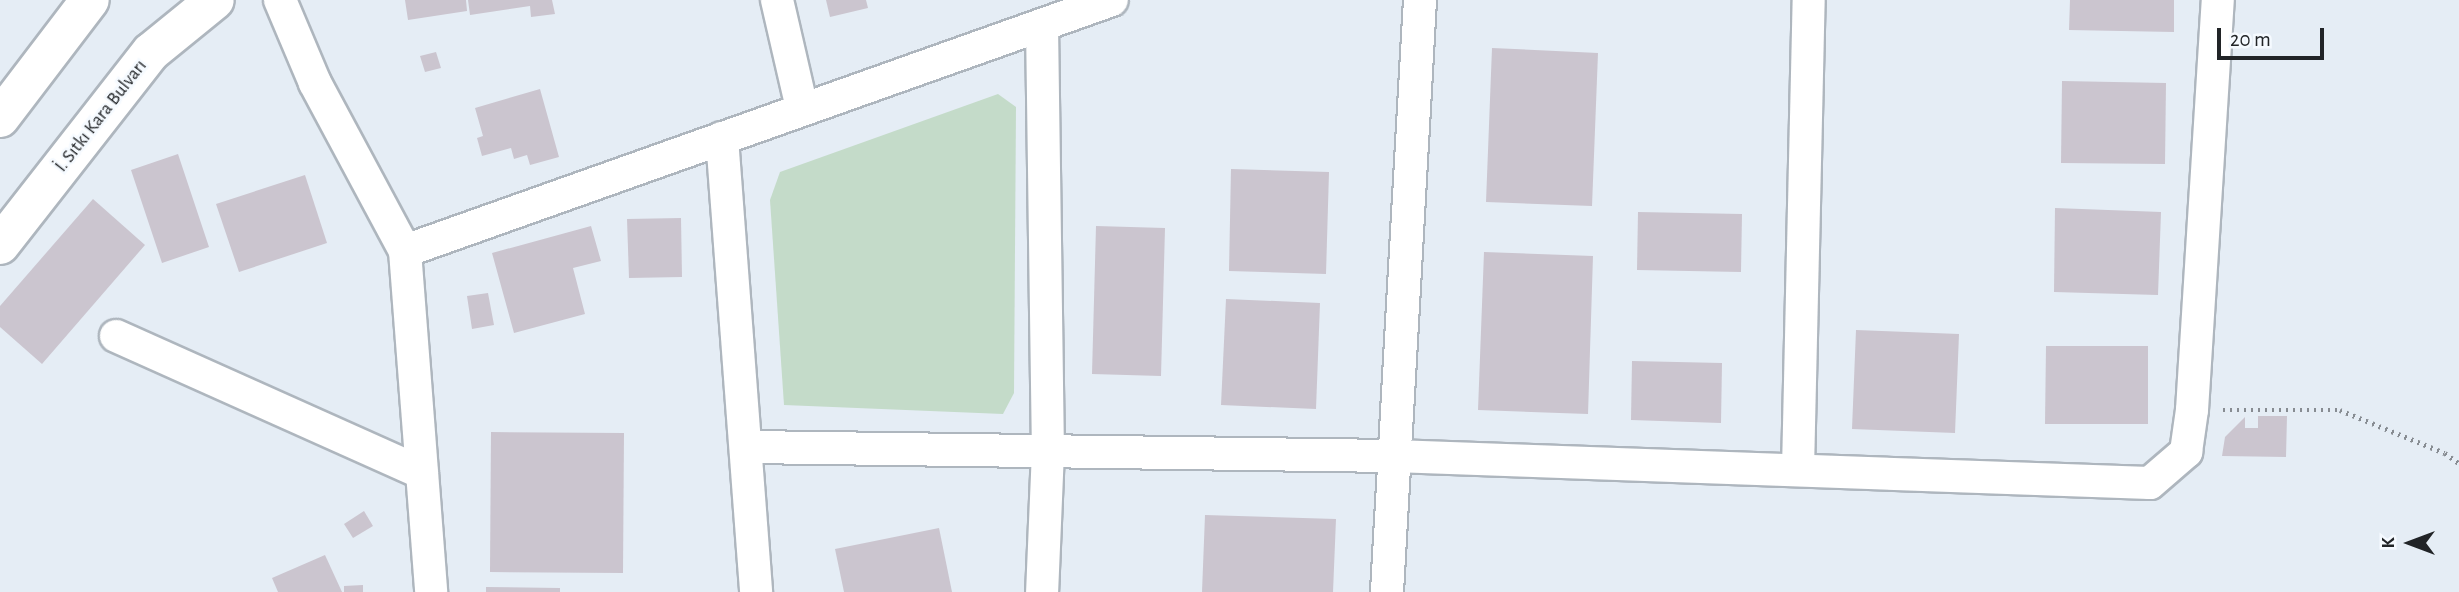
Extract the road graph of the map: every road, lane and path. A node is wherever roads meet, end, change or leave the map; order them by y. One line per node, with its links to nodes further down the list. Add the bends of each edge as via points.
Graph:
1 (90, 0): 11 (main road)
2 (215, 0): 13 (main road, İ. Sıtkı Kara Bulvarı, via 151,52)
3 (280, 0): 14 (street, via 315,83)
4 (777, 0): 10 (street)
5 (1112, 0): 9 (street)
6 (1420, 0): 19 (street)
7 (1809, 0): 21 (street)
8 (2218, 0): 16 (street)
9 (1042, 25): 10 (street); 18 (street)
10 (802, 108): 12 (street)
11 (0, 118)
12 (722, 138): 14 (street); 17 (street)
13 (0, 245)
14 (405, 251): 22 (street)
15 (116, 336): 22 (street)
16 (2192, 410): 20 (path, via 2340,410); 21 (street, via 2186,452 2150,483)
17 (748, 447): 18 (street); 24 (street)
18 (1048, 451): 19 (street); 25 (street)
19 (1394, 456): 21 (street); 26 (street)
20 (2459, 463)
21 (1798, 470)
22 (422, 473): 23 (street)
23 (431, 592)
24 (756, 592)
25 (1042, 592)
26 (1387, 592)

